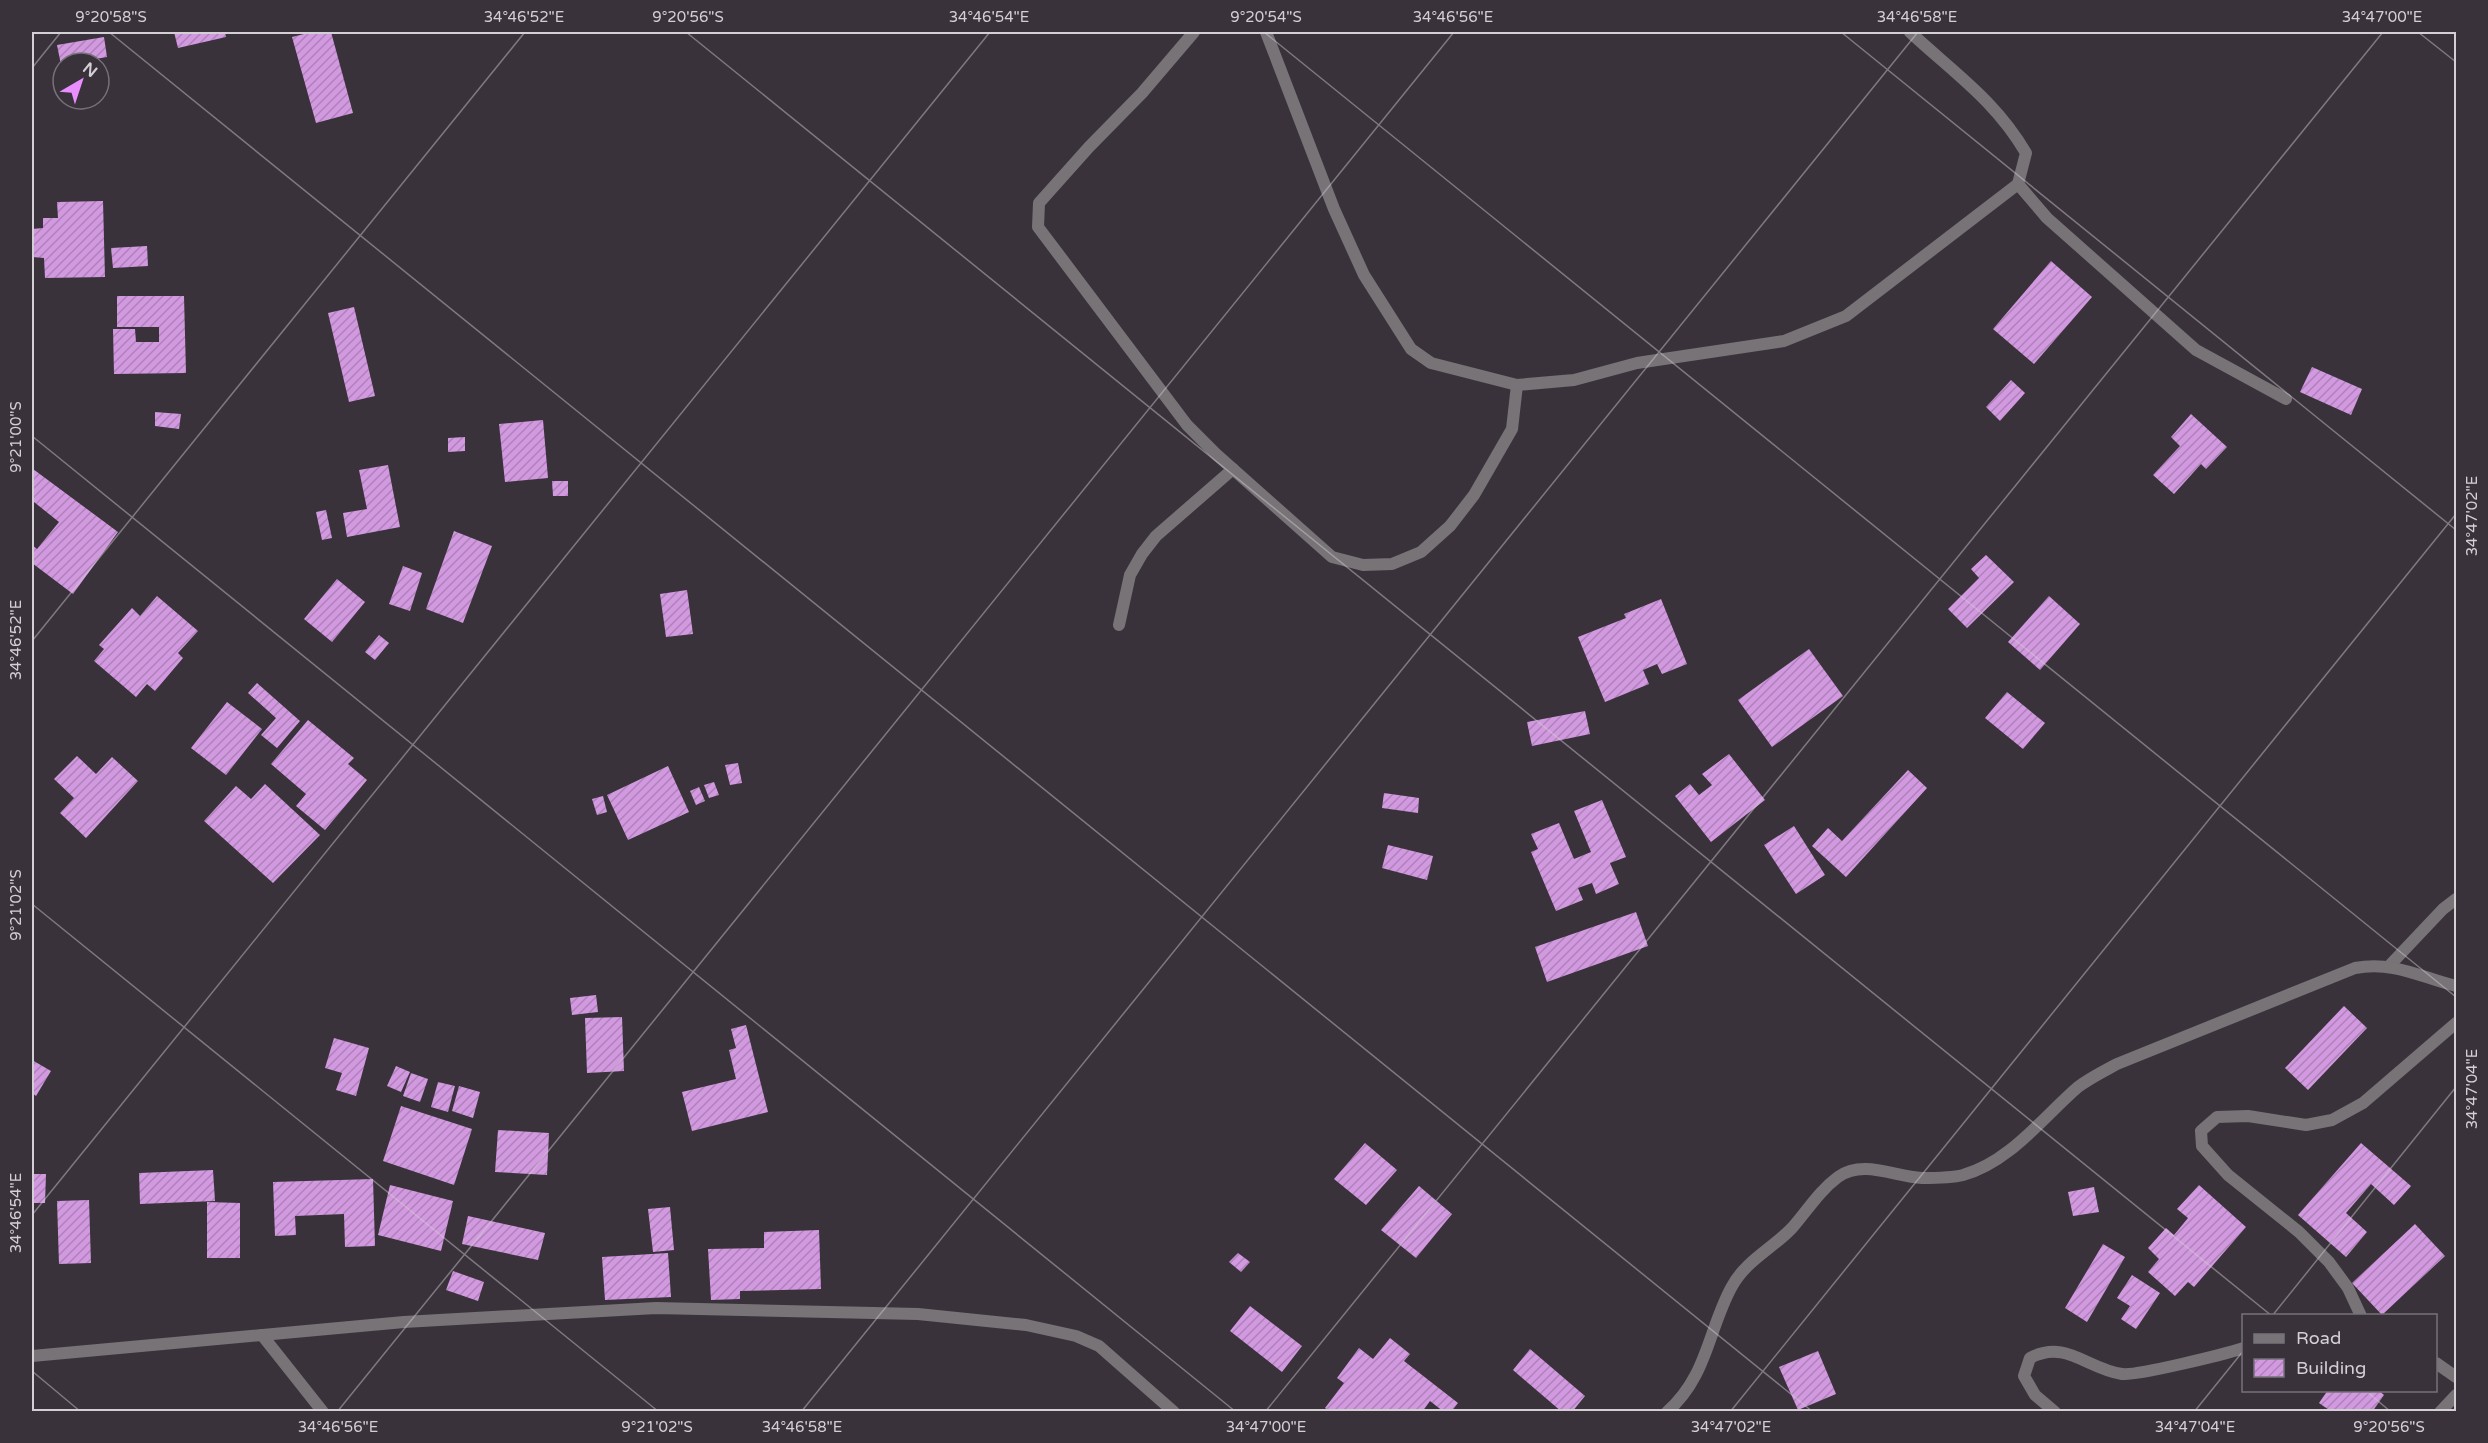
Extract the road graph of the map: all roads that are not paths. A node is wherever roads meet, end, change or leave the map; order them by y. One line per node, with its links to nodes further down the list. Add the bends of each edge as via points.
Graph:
1 (1194, 32): 7 (street, via 1039,203 1038,227 1187,425)
2 (1266, 32): 5 (street, via 1364,275 1411,349 1431,363)
3 (1910, 32): 4 (street, via 1988,100 2010,127 2026,153)
4 (2018, 184): 5 (street, via 1846,316 1815,330 1784,341 1637,363 1574,380); 6 (street, via 2048,218 2196,350)
5 (1517, 385): 7 (street, via 1512,429 1474,495 1450,526 1421,552 1392,564 1363,564 1332,557)
6 (2286, 399)
7 (1233, 469): 8 (street, via 1156,536 1142,554 1130,575)
8 (1119, 625)
9 (2457, 899): 10 (street)
10 (2390, 965): 11 (street); 22 (street, via 2355,968 2322,979 2117,1064 2081,1085 1990,1164 1962,1175 1921,1178 1857,1169 1839,1176 1775,1245 1740,1271 1693,1381)
11 (2454, 984)
12 (2457, 1023): 13 (street, via 2363,1103 2332,1120 2306,1125 2248,1116 2217,1117 2201,1131 2202,1146 2228,1175 2299,1232 2329,1262)
13 (2360, 1314)
14 (262, 1335): 16 (street); 20 (street); 21 (street, via 404,1322 656,1308 918,1314 1026,1325 1076,1336 1099,1346)
15 (2242, 1348): 23 (street, via 2123,1374 2065,1352 2044,1351 2030,1358 2024,1376 2035,1395)
16 (32, 1356)
17 (2437, 1364): 18 (street)
18 (2457, 1377)
19 (2457, 1395): 24 (street)
20 (323, 1412)
21 (1174, 1412)
22 (1667, 1412)
23 (2055, 1412)
24 (2440, 1412)

